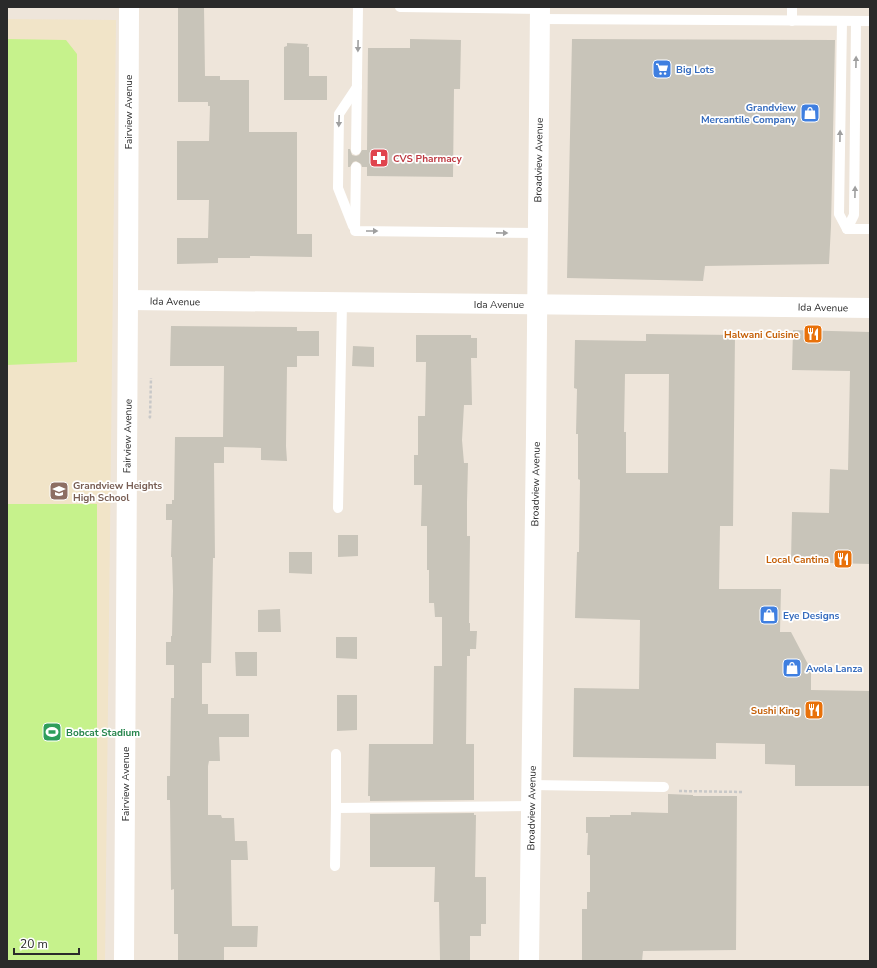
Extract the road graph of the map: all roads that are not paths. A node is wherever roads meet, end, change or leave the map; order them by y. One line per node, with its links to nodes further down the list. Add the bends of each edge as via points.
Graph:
1 (129, 7): 17 (street, Fairview Avenue)
2 (358, 7): 10 (lane, one-way to 10)
3 (400, 7): 5 (lane)
4 (792, 7): 6 (lane)
5 (540, 11): 6 (lane); 16 (street, Broadview Avenue)
6 (792, 21): 7 (lane)
7 (842, 21): 8 (lane); 13 (lane, one-way to 7, via 839,214)
8 (856, 21): 9 (lane); 13 (lane, one-way to 8, via 854,215)
9 (870, 21)
10 (357, 87): 11 (lane); 15 (lane, one-way to 15, via 339,114 338,188)
11 (356, 150)
12 (356, 167): 15 (lane)
13 (847, 229): 14 (lane)
14 (870, 229)
15 (355, 231): 16 (lane, one-way to 16)
16 (538, 233): 19 (street, Broadview Avenue)
17 (128, 300): 18 (street, Ida Avenue); 28 (street, Fairview Avenue)
18 (342, 302): 19 (street, Ida Avenue); 21 (lane)
19 (537, 304): 20 (street, Ida Avenue); 23 (street, Broadview Avenue)
20 (870, 308)
21 (338, 508)
22 (336, 754): 26 (lane)
23 (531, 785): 24 (lane); 25 (street, Broadview Avenue)
24 (668, 789)
25 (530, 806): 26 (lane); 29 (street, Broadview Avenue)
26 (336, 808): 27 (lane)
27 (335, 866)
28 (124, 961)
29 (529, 961)

